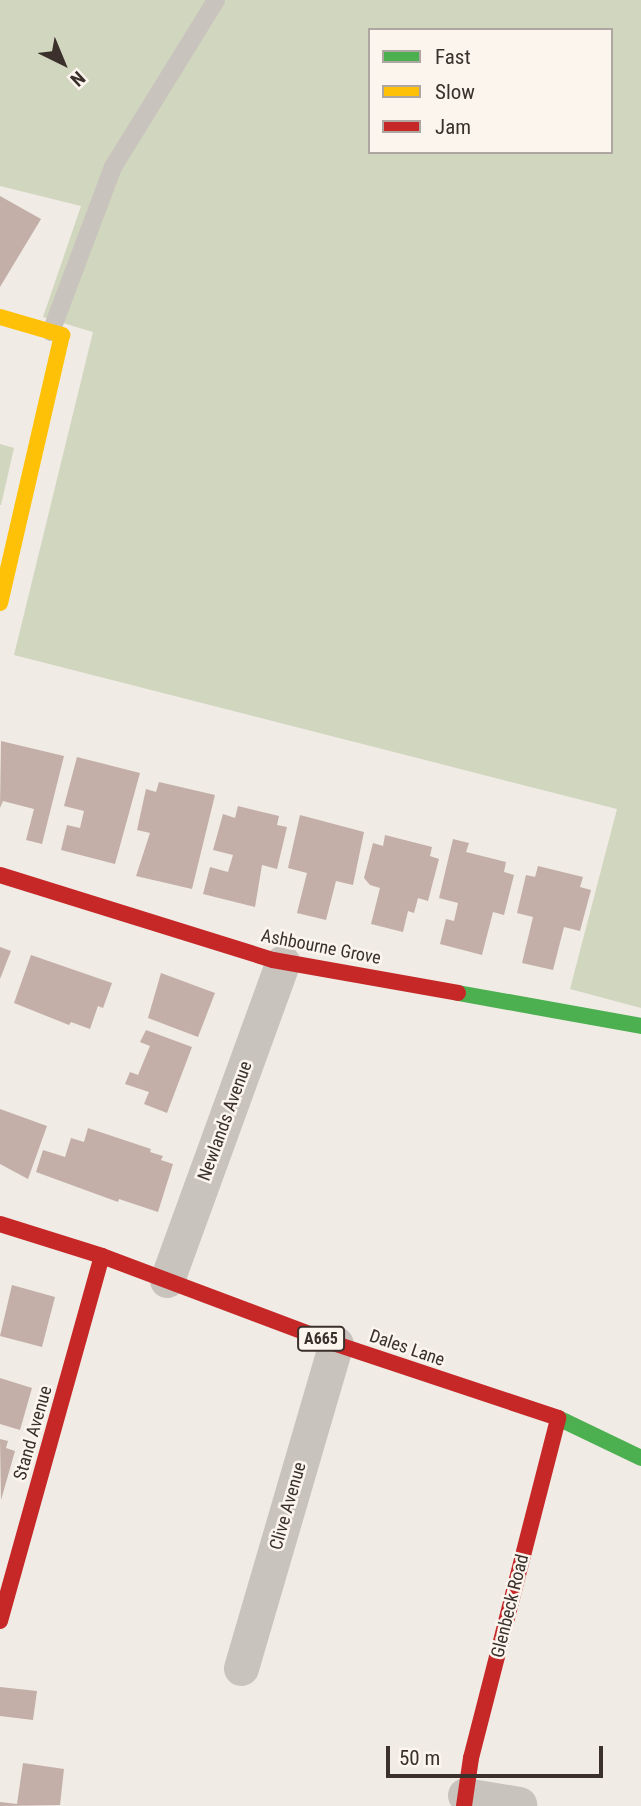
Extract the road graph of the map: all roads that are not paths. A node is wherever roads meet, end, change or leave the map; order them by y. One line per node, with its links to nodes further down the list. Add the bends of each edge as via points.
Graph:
1 (216, 0): 3 (lane, via 113,167)
2 (0, 317): 3 (street)
3 (57, 334): 4 (street)
4 (0, 603)
5 (0, 875): 6 (street, Ashbourne Grove)
6 (284, 962): 7 (street, Ashbourne Grove); 10 (street, Newlands Avenue)
7 (641, 1026)
8 (0, 1224): 9 (street, Dales Lane / A665)
9 (103, 1256): 10 (street, Dales Lane / A665); 14 (street, Stand Avenue)
10 (167, 1280): 11 (street, Dales Lane / A665)
11 (336, 1344): 12 (street, Dales Lane / A665); 15 (street, Clive Avenue)
12 (558, 1418): 13 (street, Dales Lane / A665); 16 (street, Glenbeck Road)
13 (641, 1458)
14 (0, 1621)
15 (241, 1668)
16 (464, 1800): 17 (street, Glenbeck Road)
17 (519, 1804)

